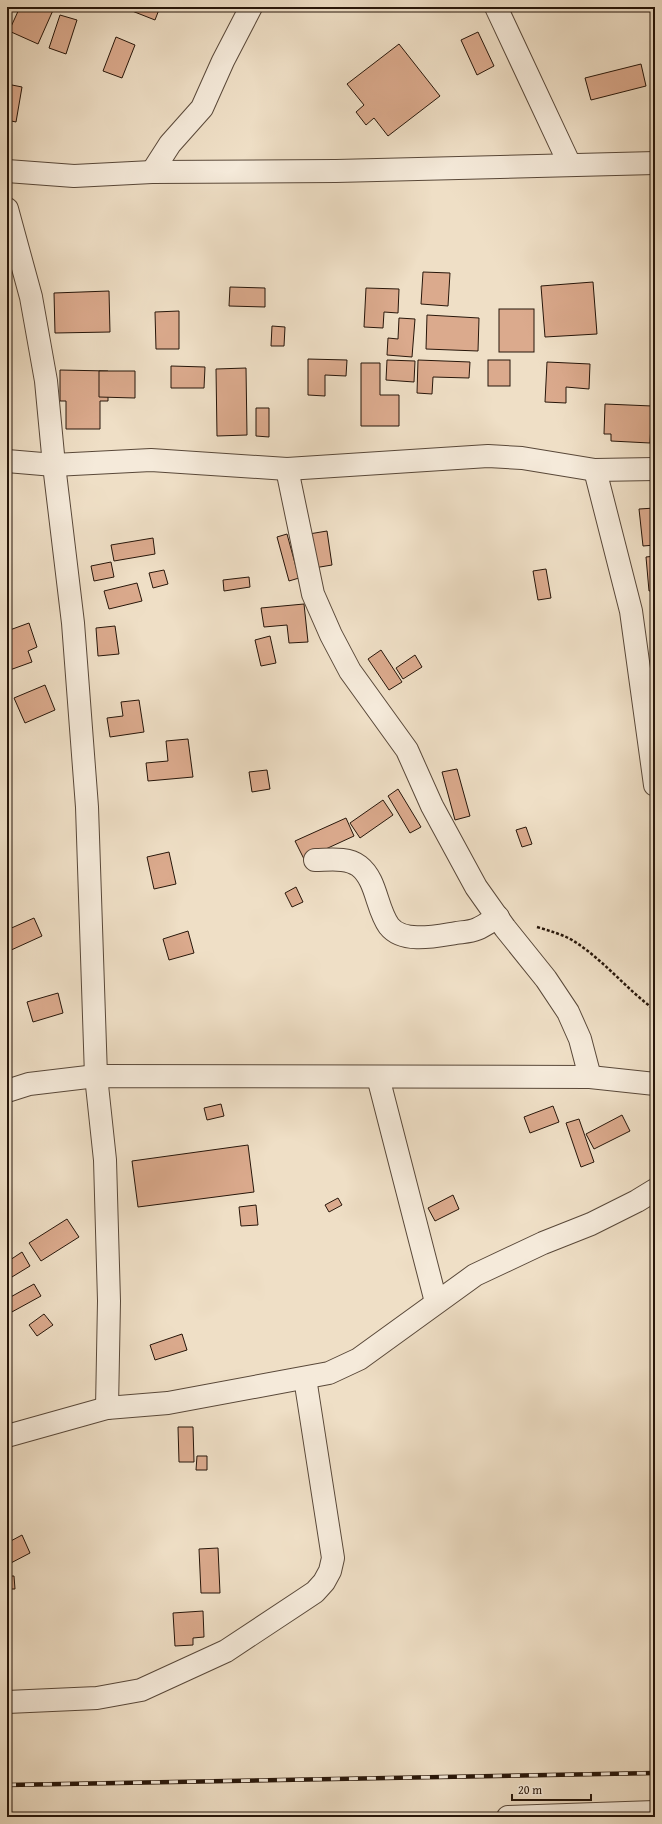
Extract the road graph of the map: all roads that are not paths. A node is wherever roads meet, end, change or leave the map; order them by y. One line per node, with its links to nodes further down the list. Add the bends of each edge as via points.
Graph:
1 (251, 7): 6 (street, via 202,108 170,144)
2 (496, 7): 4 (street)
3 (655, 162): 4 (street)
4 (570, 165): 6 (street, via 336,171)
5 (7, 171): 6 (street, via 74,176)
6 (152, 172)
7 (7, 209): 9 (street, via 31,297 46,380)
8 (7, 461): 9 (street)
9 (54, 465): 10 (street, via 151,460); 16 (street, via 73,623 86,800)
10 (287, 469): 12 (street, via 488,456 522,458); 15 (street, via 313,594 331,635 350,671 407,750 450,842)
11 (655, 469): 12 (street)
12 (595, 470): 13 (street, via 631,611)
13 (655, 785)
14 (315, 860): 15 (street, via 336,859 352,862 364,871 390,927 397,932 423,938 468,931)
15 (499, 920): 18 (street, via 546,979 568,1012 580,1038)
16 (96, 1076): 17 (street); 20 (street, via 29,1084); 24 (street, via 105,1160 109,1301)
17 (378, 1077): 18 (street); 22 (street)
18 (590, 1077): 19 (street)
19 (655, 1084)
20 (7, 1092)
21 (655, 1190): 22 (street, via 591,1224 475,1275)
22 (436, 1302): 23 (street, via 359,1359 329,1373)
23 (305, 1378): 24 (street, via 168,1403); 26 (street, via 333,1558 324,1582 305,1599 226,1651 140,1690 97,1698)
24 (107, 1408): 25 (street)
25 (7, 1436)
26 (7, 1702)
27 (655, 1812): 28 (street)
28 (508, 1817)

